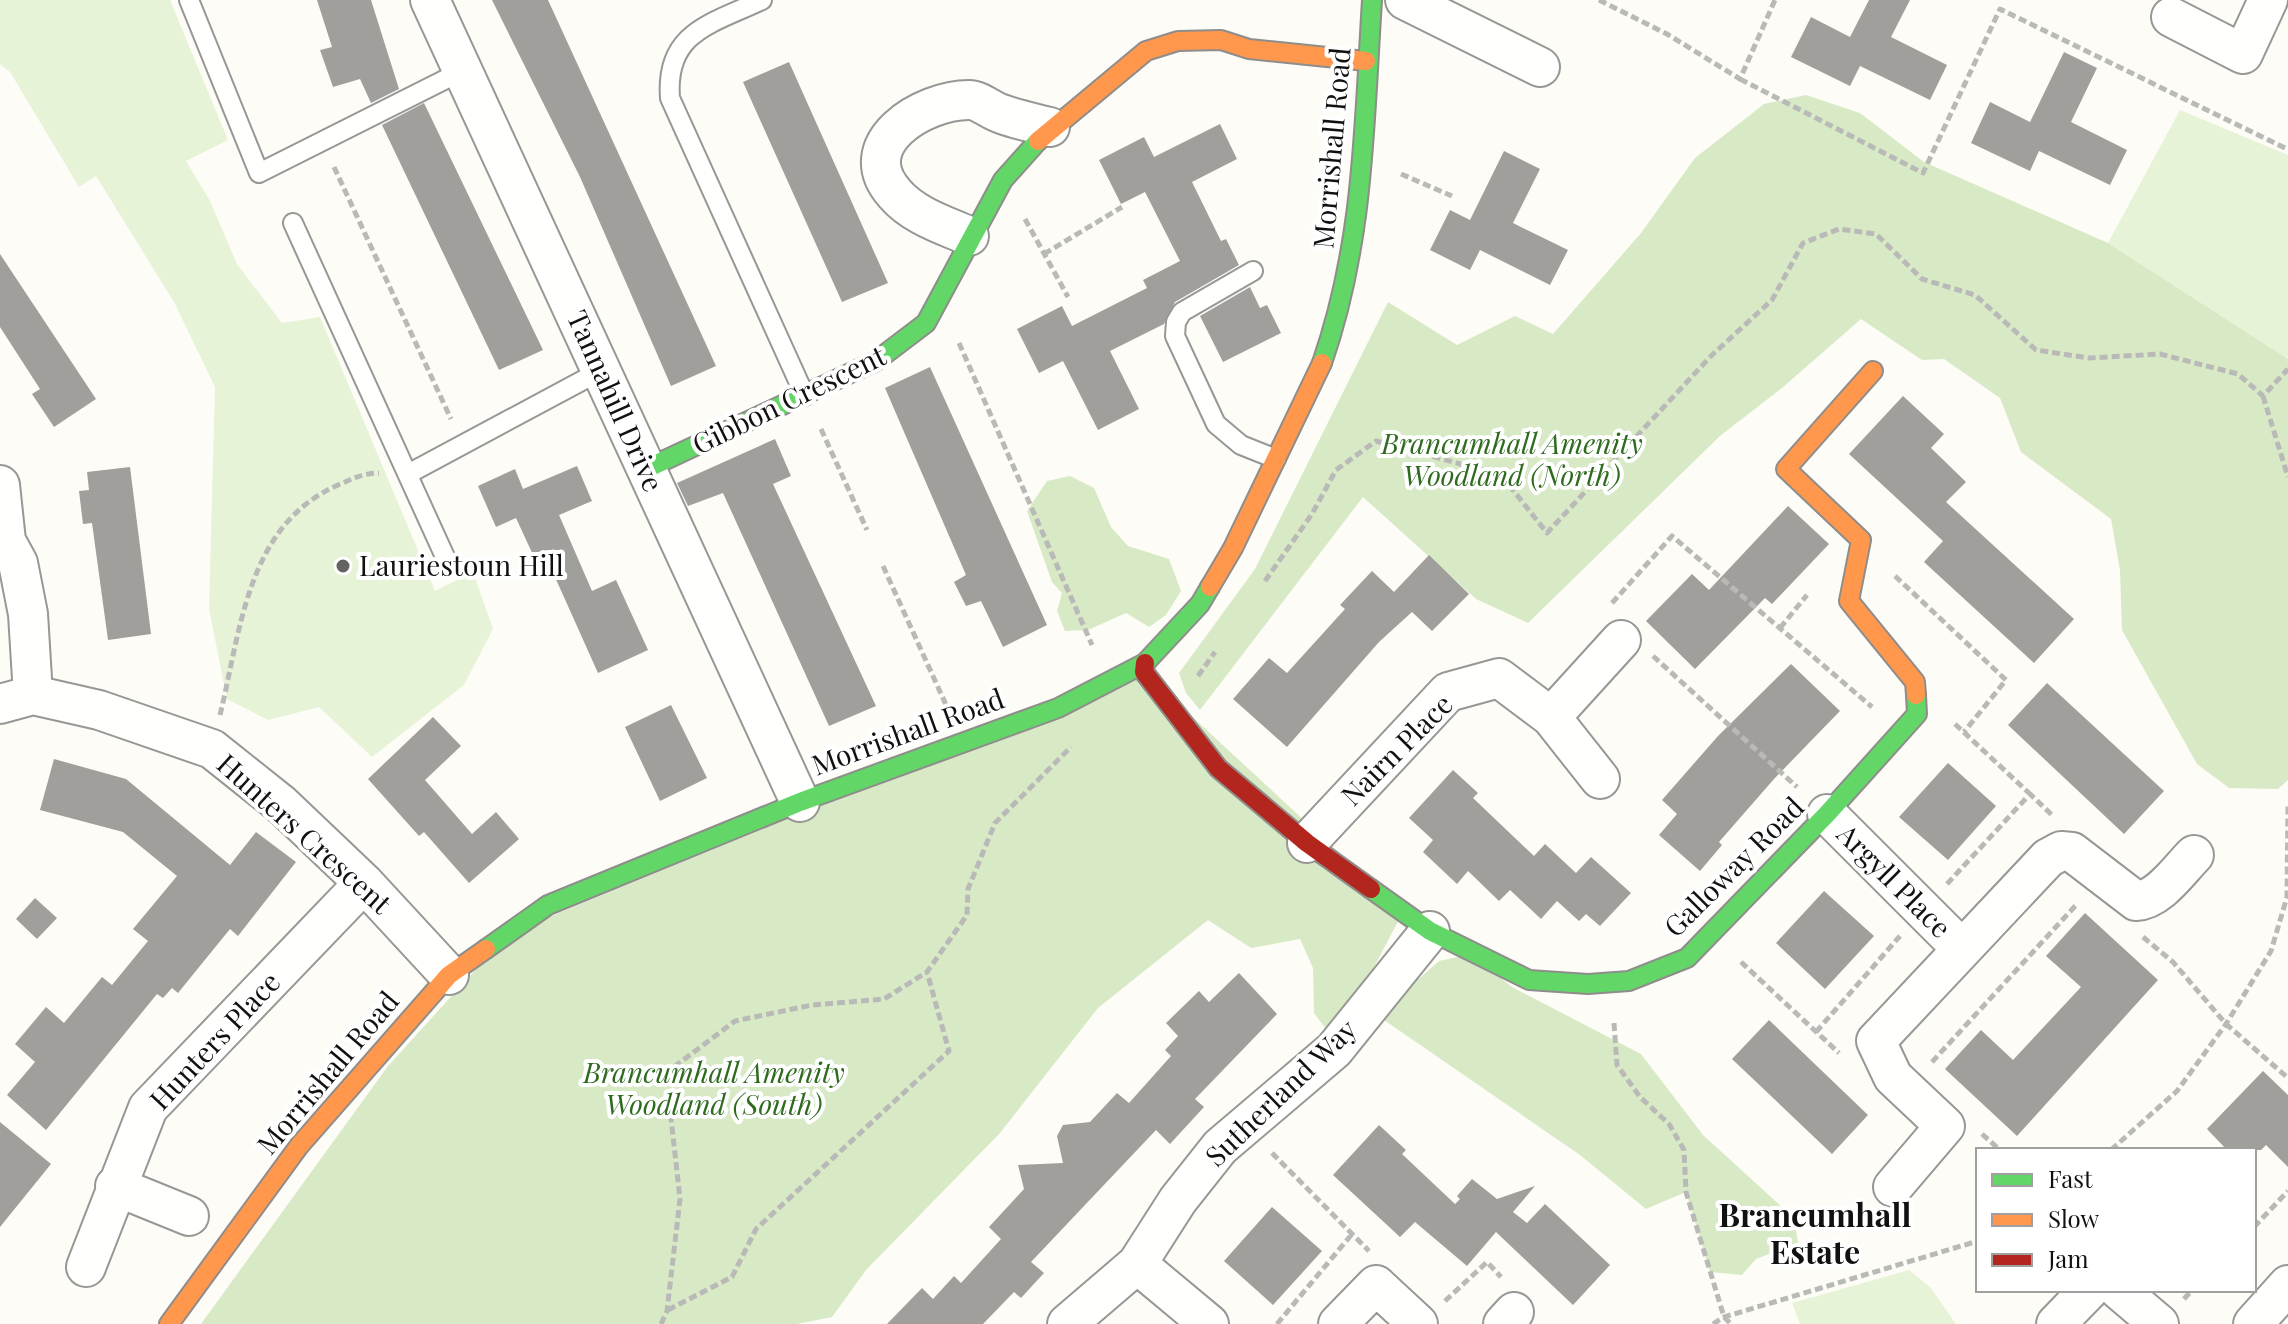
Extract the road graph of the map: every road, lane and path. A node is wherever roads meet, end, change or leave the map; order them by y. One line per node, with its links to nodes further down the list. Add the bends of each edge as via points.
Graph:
1 (189, 0): 15 (lane, via 259,173)
2 (430, 0): 12 (street, Tannahill Drive)
3 (762, 0): 30 (lane, via 682,42 668,71 670,98)
4 (1372, 0): 10 (street, Morrishall Road)
5 (1405, 0): 11 (street)
6 (1599, 0): 13 (path)
7 (1775, 0): 13 (path)
8 (2268, 0): 9 (street, via 2243,54)
9 (2171, 17)
10 (1366, 61): 14 (street, Gibbon Crescent, via 1249,49 1221,40 1178,41 1146,51); 33 (street, Morrishall Road, via 1359,216 1348,281 1320,370)
11 (1540, 67)
12 (462, 71): 15 (lane); 28 (street, Tannahill Drive)
13 (1740, 79): 16 (path, via 1923,173 2000,9)
14 (1050, 127): 18 (street, Gibbon Crescent); 22 (street, via 1000,114 973,100 937,103 901,124 885,143 882,167 893,193 915,212)
15 (322, 140): 32 (path)
16 (2285, 148)
17 (1393, 170): 19 (path)
18 (1003, 180): 22 (street, Gibbon Crescent); 23 (path)
19 (1452, 196)
20 (1122, 207): 23 (path)
21 (293, 223): 35 (lane)
22 (969, 236): 25 (street, Gibbon Crescent)
23 (1044, 254): 26 (path)
24 (1253, 271): 33 (lane, via 1182,312 1175,336 1216,424 1241,445)
25 (938, 295): 30 (street, Gibbon Crescent, via 926,323 908,341); 47 (path)
26 (1068, 297)
27 (2288, 369): 31 (path)
28 (602, 370): 34 (street, Tannahill Drive); 35 (lane)
29 (1873, 371): 49 (street, via 1786,469 1861,540 1849,601 1915,682)
30 (805, 396): 34 (street, Gibbon Crescent); 38 (path)
31 (2263, 396): 36 (path); 42 (path, via 2238,374 2160,354 2089,358 2036,350 1975,295 1922,279 1876,234 1839,229 1803,243 1772,300 1711,356 1547,533 1501,475 1376,441 1336,470)
32 (455, 427)
33 (1276, 459): 45 (street, Morrishall Road, via 1200,604)
34 (646, 469): 58 (street, Tannahill Drive)
35 (408, 474): 39 (lane); 55 (path, via 366,473 322,492 288,517 270,541 250,591)
36 (2288, 477)
37 (0, 485): 48 (street, via 6,541 18,563 28,614)
38 (867, 530)
39 (446, 559)
40 (883, 566): 53 (path)
41 (1891, 573): 52 (path, via 2006,680)
42 (1258, 591)
43 (1621, 640): 50 (street); 51 (path, via 1608,607 1672,536); 60 (path, via 1640,643)
44 (1222, 642): 46 (path)
45 (1145, 663): 47 (street, Morrishall Road); 61 (street, Galloway Road, via 1144,672 1218,768)
46 (1195, 681)
47 (1108, 682): 53 (street, Morrishall Road, via 1058,708)
48 (16, 700): 55 (street, Hunters Crescent, via 99,710)
49 (1917, 708): 51 (street, Galloway Road); 52 (path, via 1942,713)
50 (1551, 717): 56 (street, Nairn Place); 61 (street, Nairn Place, via 1499,678 1448,692)
51 (1901, 731): 60 (street, Galloway Road)
52 (1964, 732): 57 (path)
53 (963, 742): 58 (street, Morrishall Road)
54 (1074, 745): 72 (path, via 995,823 968,889 967,915)
55 (212, 749): 65 (street, Hunters Crescent, via 281,804)
56 (1600, 779)
57 (2030, 794): 62 (path, via 2060,822); 67 (path)
58 (800, 802): 73 (street, Morrishall Road, via 548,905)
59 (2288, 805): 64 (path)
60 (1827, 814): 67 (street, Argyll Place); 70 (street, Galloway Road)
61 (1307, 843): 68 (street, Galloway Road)
62 (2064, 852): 63 (street, via 2090,863 2136,901 2156,893); 71 (street, Argyll Place, via 2032,872)
63 (2194, 855)
64 (2288, 868): 75 (path, via 2287,897 2271,951)
65 (364, 883): 73 (street, Hunters Crescent); 82 (street, Hunters Place, via 148,1108)
66 (2087, 893): 78 (path)
67 (1923, 910): 71 (street, Argyll Place); 76 (path)
68 (1430, 931): 74 (street, Galloway Road, via 1529,980); 80 (street, Sutherland Way, via 1334,1050)
69 (2136, 932): 75 (path, via 2173,962)
70 (1711, 934): 74 (street, Galloway Road, via 1687,958 1629,981); 76 (path)
71 (1961, 948): 77 (street, Argyll Place, via 1876,1041)
72 (927, 972): 95 (path, via 949,1051 756,1229 732,1277); 95 (path, via 884,999 812,1005 735,1021 666,1073 680,1199)
73 (449, 975): 99 (street, Morrishall Road, via 299,1146)
74 (1588, 984): 97 (path, via 1606,997 1614,1015 1617,1065 1669,1124 1684,1150 1686,1192)
75 (2226, 1024): 79 (path); 81 (path, via 2177,1091)
76 (1816, 1032): 77 (path, via 1846,1060)
77 (1879, 1053): 83 (street, via 1893,1077 1945,1126)
78 (1929, 1065)
79 (2288, 1078)
80 (1246, 1126): 87 (path); 90 (street, Sutherland Way, via 1220,1147 1178,1200)
81 (2113, 1148)
82 (115, 1186): 85 (street); 91 (street, Hunters Place)
83 (1893, 1187)
84 (2288, 1191): 86 (path)
85 (189, 1216)
86 (2256, 1225)
87 (1352, 1234): 89 (path); 103 (path)
88 (1976, 1242): 97 (path)
89 (1374, 1256)
90 (1137, 1264): 101 (street, Sutherland Way); 102 (street)
91 (86, 1267)
92 (2288, 1285): 109 (street)
93 (2087, 1292): 107 (street)
94 (2121, 1292): 108 (street)
95 (667, 1311): 100 (path)
96 (1431, 1313): 98 (path, via 1487,1262 1524,1301); 104 (street, via 1376,1285)
97 (1724, 1317): 105 (path); 106 (path)
98 (1508, 1318)
99 (169, 1324)
100 (661, 1324)
101 (1067, 1324)
102 (1209, 1324)
103 (1277, 1324)
104 (1338, 1324)
105 (1713, 1324)
106 (1731, 1324)
107 (2056, 1324)
108 (2159, 1324)
109 (2253, 1324)

